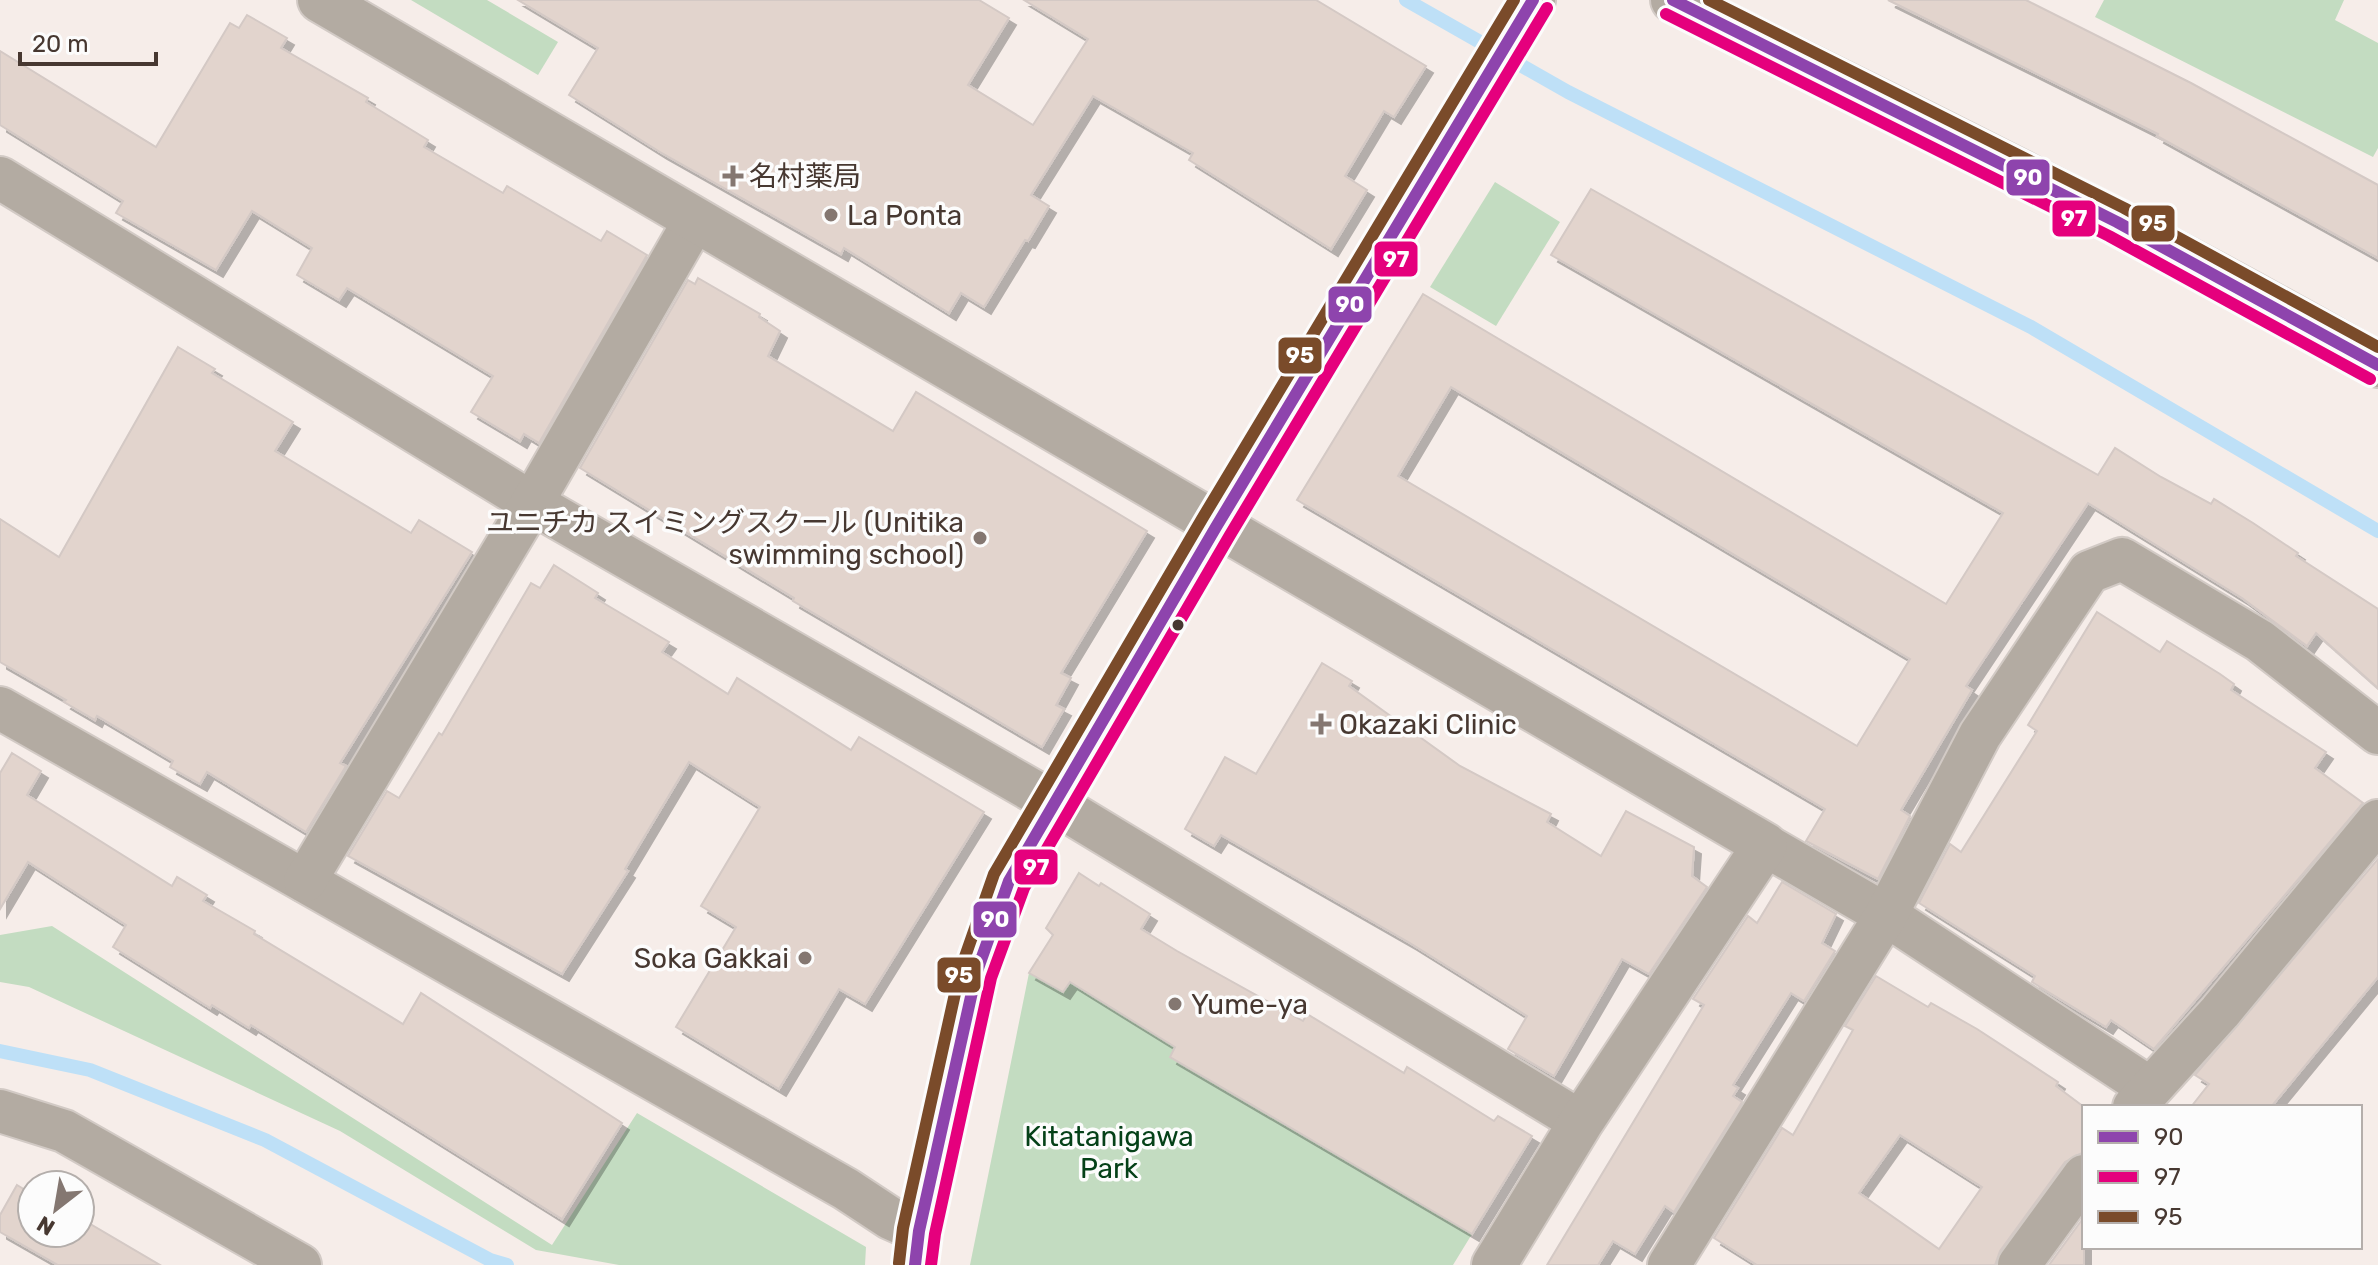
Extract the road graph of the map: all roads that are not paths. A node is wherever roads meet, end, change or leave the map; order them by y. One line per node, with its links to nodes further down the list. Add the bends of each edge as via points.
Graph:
1 (320, 0): 5 (street)
2 (1673, 0): 6 (street, via 2213,270)
3 (1525, 14): 8 (street)
4 (0, 178): 7 (street)
5 (695, 220): 7 (street); 8 (street)
6 (2378, 365)
7 (532, 503): 11 (street); 14 (street)
8 (1216, 527): 11 (street); 13 (street)
9 (0, 708): 14 (street)
10 (2378, 733): 15 (street, via 2260,641 2122,559 2089,572 2053,623 1980,735)
11 (1054, 803): 18 (street); 20 (street, via 1009,881 976,974)
12 (2378, 821): 16 (street, via 2220,1012)
13 (1765, 845): 15 (street); 18 (street)
14 (305, 881): 20 (street, via 846,1189 890,1218)
15 (1886, 915): 16 (street); 23 (street)
16 (2141, 1097)
17 (0, 1111): 21 (street, via 64,1131)
18 (1581, 1122): 22 (street)
19 (2082, 1179): 24 (street)
20 (917, 1248)
21 (300, 1265)
22 (1494, 1265)
23 (1669, 1265)
24 (2019, 1265)

